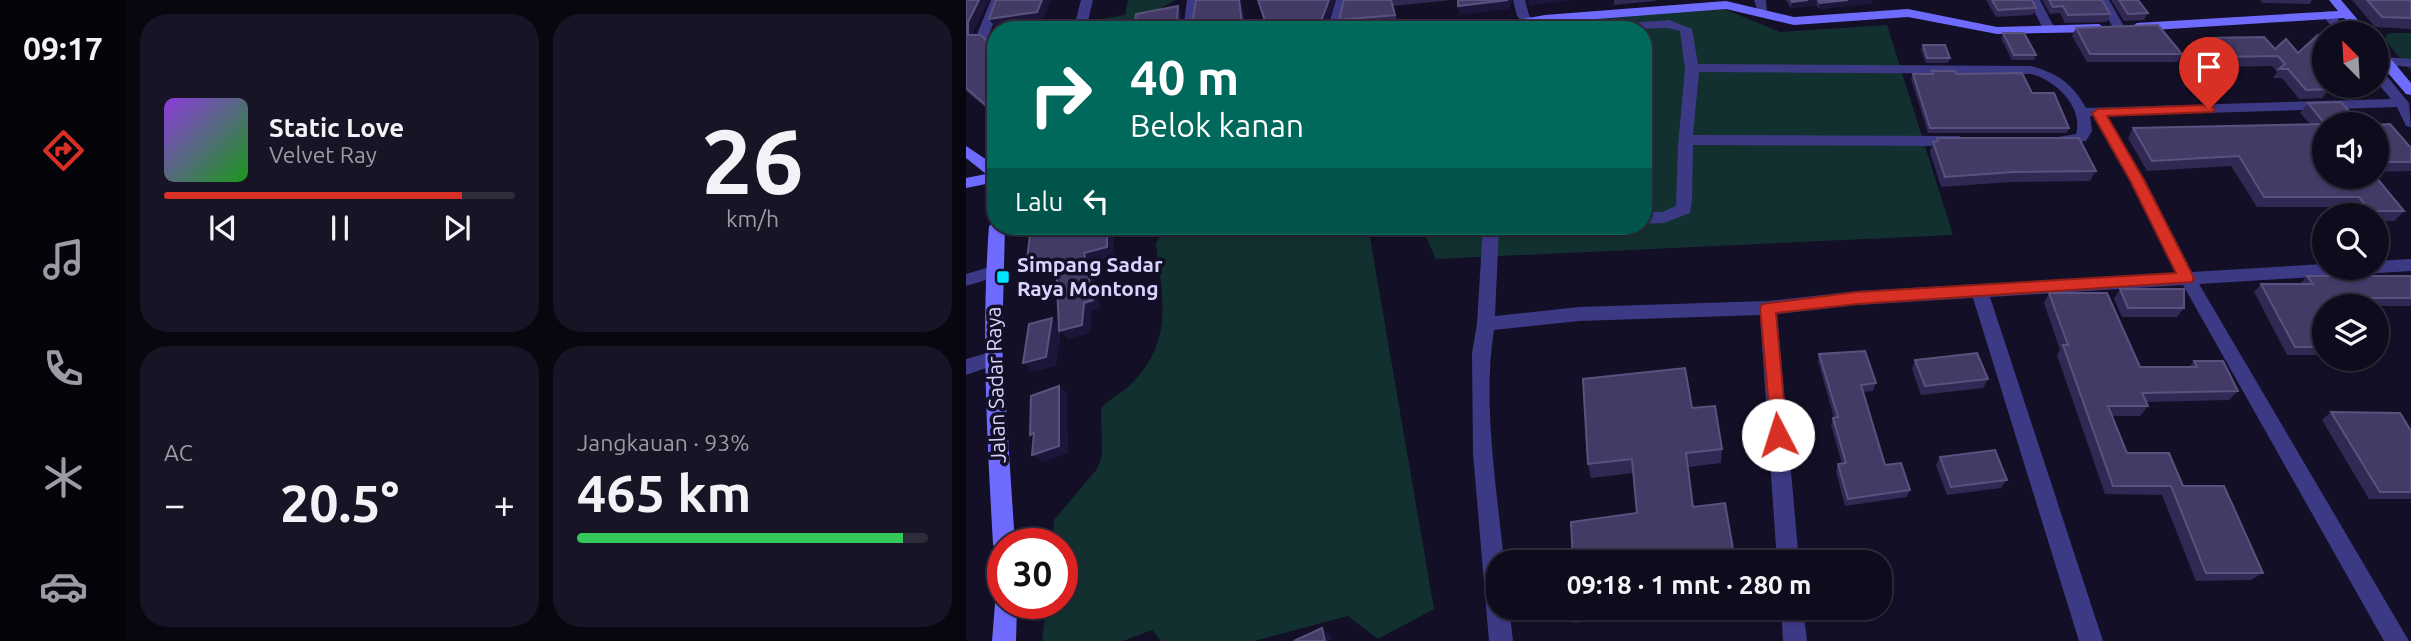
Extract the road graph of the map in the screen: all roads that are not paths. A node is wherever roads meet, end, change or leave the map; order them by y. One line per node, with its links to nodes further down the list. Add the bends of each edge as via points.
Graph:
1 (997, 0): 12 (street)
2 (1087, 0): 13 (street)
3 (1193, 0): 14 (street)
4 (1342, 0): 15 (street)
5 (1519, 0): 16 (street)
6 (2034, 0): 22 (street)
7 (2102, 0): 21 (street)
8 (2335, 0): 10 (street)
9 (1761, 6): 16 (street, via 1711,5); 22 (street, via 1794,21 1923,13 1979,29)
10 (2347, 14): 11 (street); 18 (street)
11 (2328, 15): 17 (street); 21 (street)
12 (988, 21)
13 (1082, 21)
14 (1190, 21)
15 (1336, 21)
16 (1528, 21)
17 (2333, 21)
18 (2353, 21)
19 (987, 24): 24 (street)
20 (1652, 27): 28 (street, via 1680,25 1686,29)
21 (2119, 28): 22 (street)
22 (2049, 29)
23 (987, 38): 24 (street)
24 (981, 39): 25 (street)
25 (966, 42)
26 (2411, 63): 27 (lane)
27 (2389, 65)
28 (1693, 68): 31 (street, via 2031,70 2054,78); 34 (street)
29 (2389, 76): 30 (street)
30 (2407, 97): 32 (street); 33 (street)
31 (2081, 112): 32 (street); 36 (street, via 2085,132 2081,138)
32 (2098, 113): 48 (street)
33 (2411, 123)
34 (1686, 140): 35 (street); 41 (street, via 1684,209)
35 (1976, 141)
36 (2045, 141)
37 (966, 151): 38 (street)
38 (987, 168)
39 (987, 178): 40 (street)
40 (966, 183)
41 (1652, 218)
42 (996, 235): 47 (street, Jalan Sadar Raya)
43 (1491, 235): 52 (street)
44 (2411, 265): 45 (street)
45 (2389, 266)
46 (2312, 271): 48 (street)
47 (993, 272): 49 (street); 53 (street, Jalan Sadar Raya)
48 (2187, 278): 50 (street); 63 (street)
49 (966, 280)
50 (1979, 290): 51 (street); 62 (street)
51 (1768, 308): 52 (street, via 1579,314); 56 (street)
52 (1486, 324): 60 (street, via 1481,354 1483,453)
53 (991, 359): 54 (street); 55 (street, Jalan Sadar Raya)
54 (966, 367)
55 (1003, 528)
56 (1787, 550)
57 (1005, 619): 59 (street)
58 (1793, 620): 61 (street)
59 (1004, 641)
60 (1502, 641)
61 (1795, 641)
62 (2091, 641)
63 (2397, 641)

